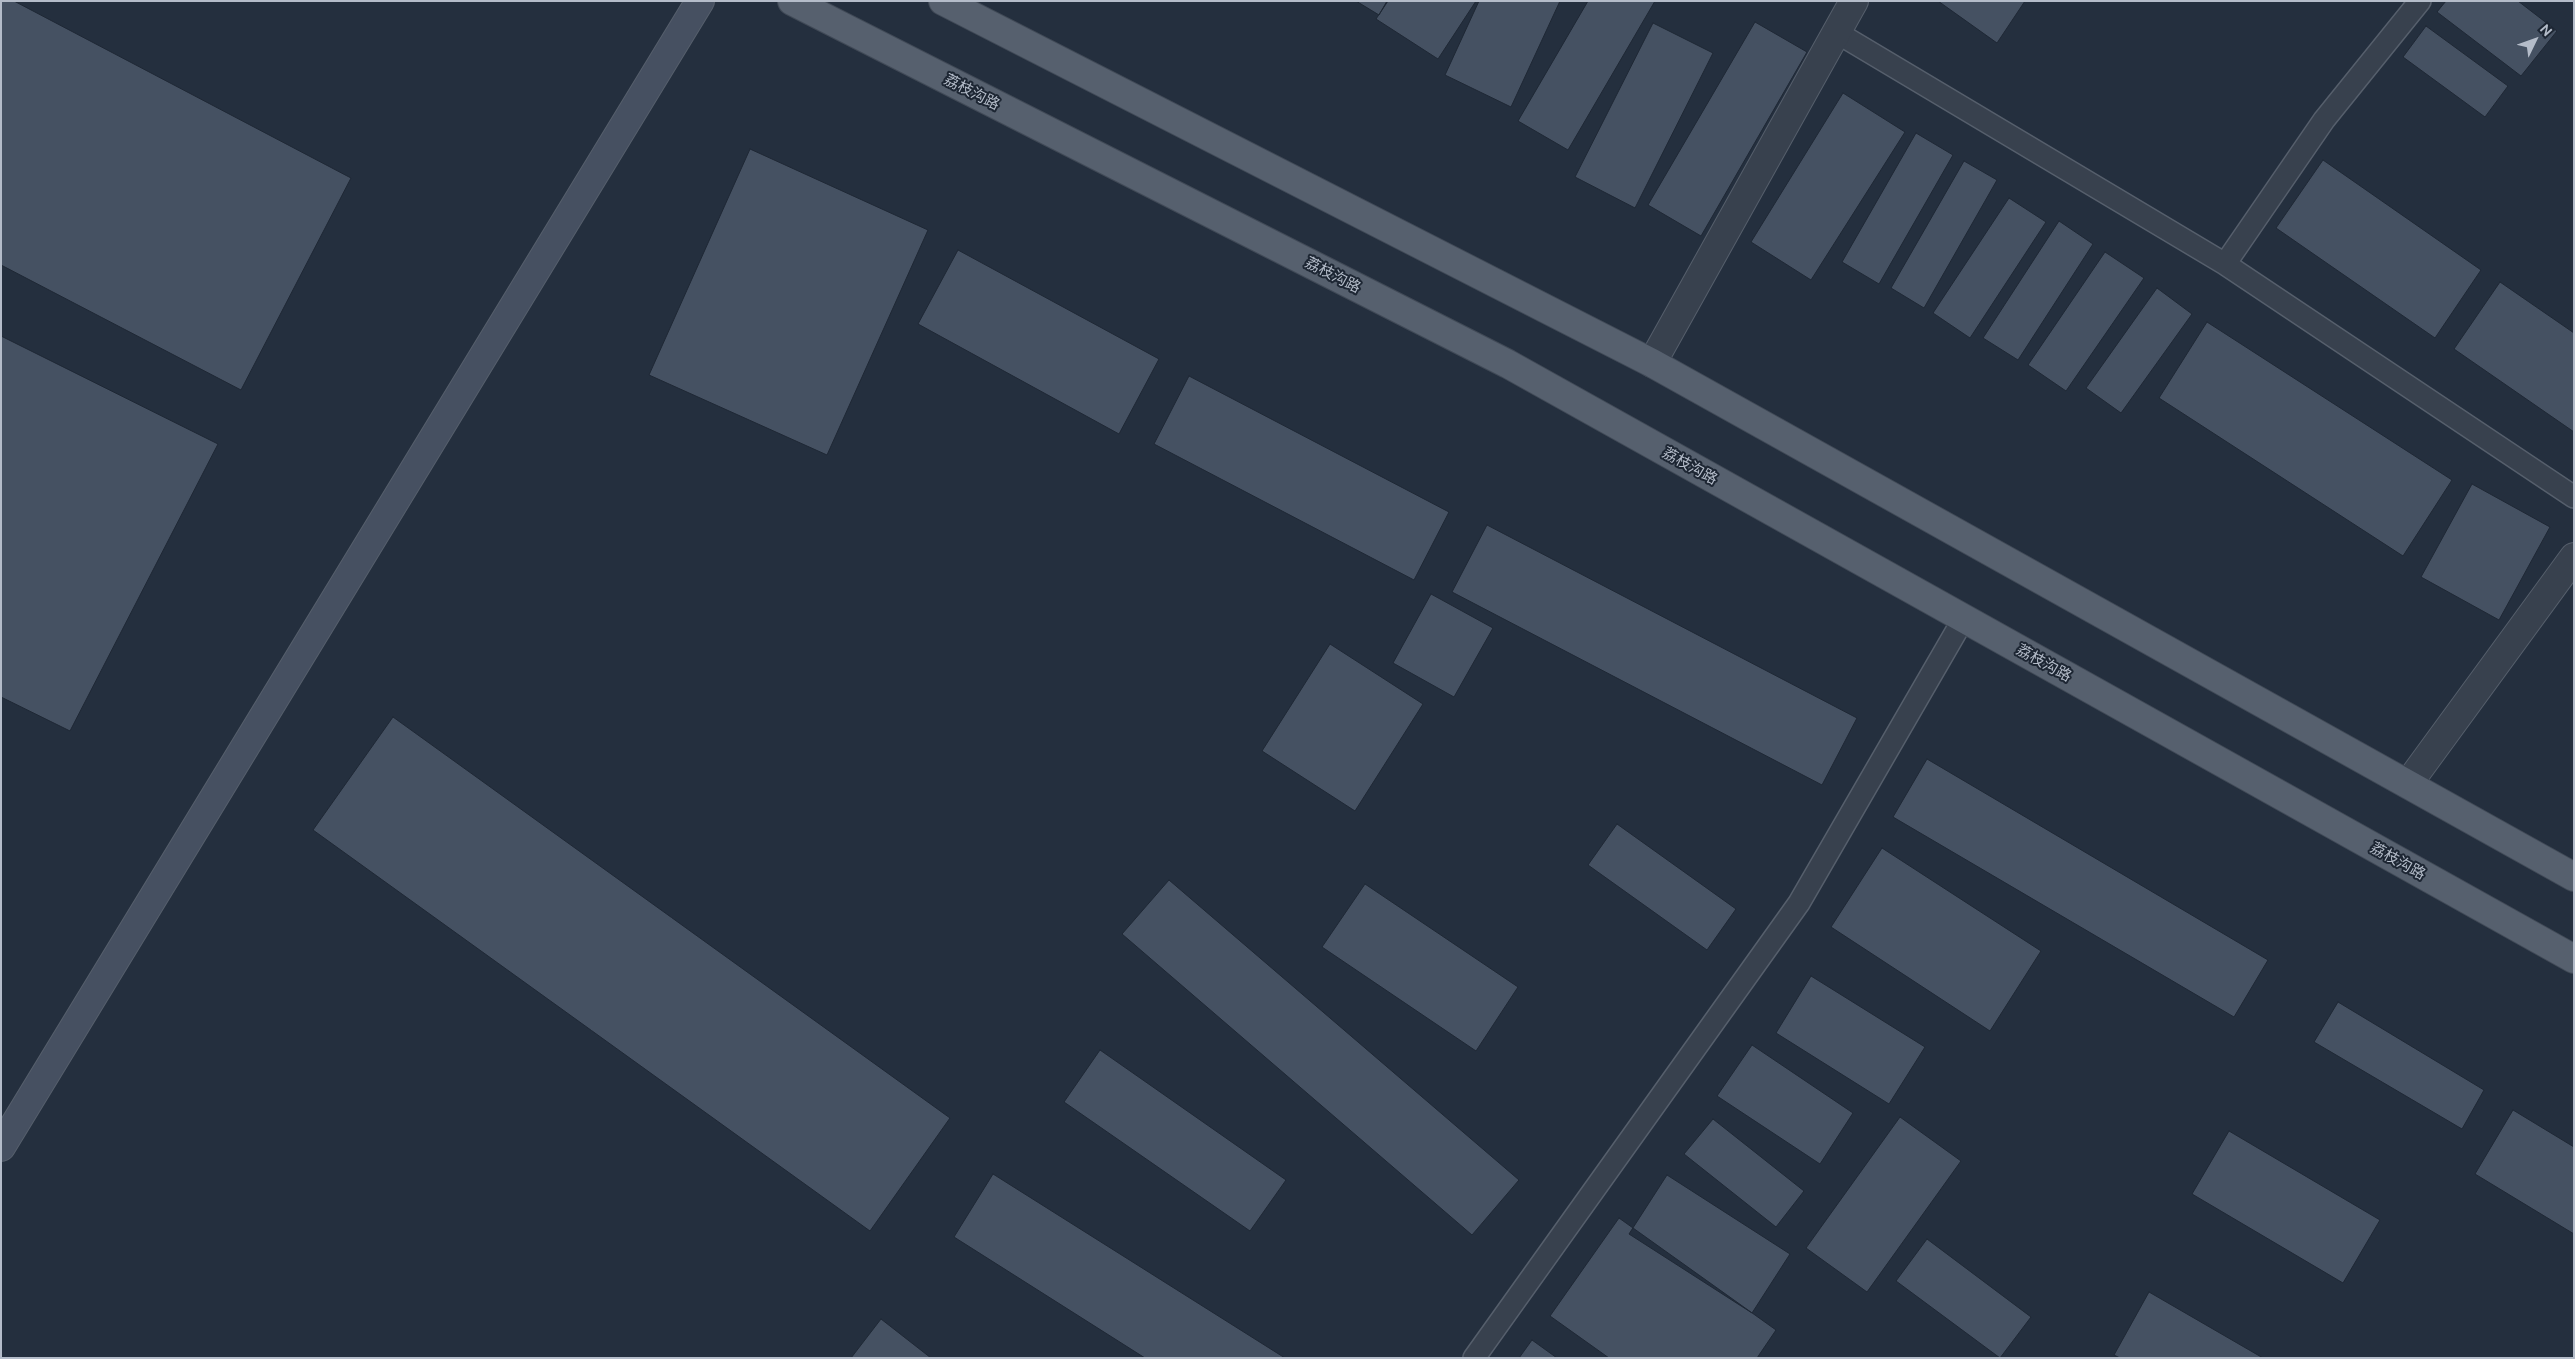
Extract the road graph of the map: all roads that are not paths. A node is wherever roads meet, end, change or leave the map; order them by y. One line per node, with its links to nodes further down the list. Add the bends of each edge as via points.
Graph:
1 (700, 1): 15 (street)
2 (792, 1): 11 (main road, 荔枝沟路, via 1508,364)
3 (943, 1): 8 (main road)
4 (1854, 1): 6 (street)
5 (2420, 1): 7 (lane, via 2324,120)
6 (1836, 32): 7 (lane); 8 (street)
7 (2225, 264): 9 (lane)
8 (1652, 363): 12 (main road)
9 (2574, 498)
10 (2574, 557): 12 (street)
11 (1964, 618): 14 (main road, 荔枝沟路); 16 (lane, via 1798,903)
12 (2408, 784): 13 (main road)
13 (2574, 876)
14 (2574, 959)
15 (1, 1147)
16 (1474, 1358)

